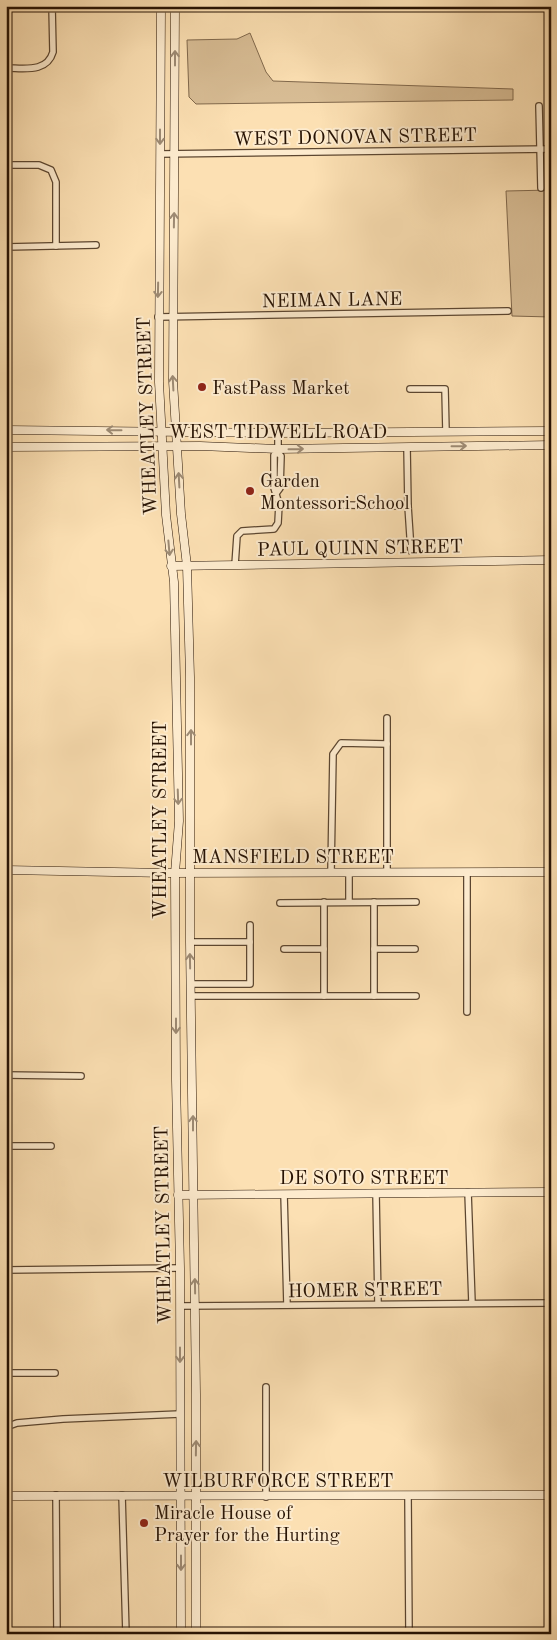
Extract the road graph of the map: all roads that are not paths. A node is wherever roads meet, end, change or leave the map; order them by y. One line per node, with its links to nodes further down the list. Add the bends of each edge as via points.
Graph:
1 (52, 6): 4 (street, via 51,59 44,66)
2 (161, 6): 8 (main road, WHEATLEY STREET, one-way to 8)
3 (175, 6): 9 (main road, WHEATLEY STREET, one-way to 3)
4 (6, 68)
5 (539, 106): 6 (street)
6 (541, 149): 7 (street, WEST DONOVAN STREET); 9 (street, WEST DONOVAN STREET); 11 (street)
7 (551, 149)
8 (160, 154): 9 (street, WEST DONOVAN STREET); 16 (main road, WHEATLEY STREET, one-way to 16)
9 (174, 154): 17 (main road, WHEATLEY STREET, one-way to 9)
10 (6, 165): 13 (street, via 46,166 54,176)
11 (540, 188)
12 (96, 245): 13 (street)
13 (56, 246): 14 (street)
14 (6, 247)
15 (508, 311): 17 (street, NEIMAN LANE)
16 (158, 317): 17 (street, NEIMAN LANE); 21 (main road, WHEATLEY STREET)
17 (173, 318): 23 (main road, WHEATLEY STREET, one-way to 17)
18 (410, 390): 24 (street, via 445,389)
19 (6, 430): 20 (main road, WEST TIDWELL ROAD)
20 (41, 430): 21 (main road, WEST TIDWELL ROAD, one-way to 20); 31 (main road)
21 (162, 431): 23 (main road, WEST TIDWELL ROAD); 32 (main road, WHEATLEY STREET)
22 (551, 431): 25 (main road, WEST TIDWELL ROAD)
23 (177, 432): 26 (main road, WEST TIDWELL ROAD); 29 (main road, WHEATLEY STREET)
24 (446, 432): 25 (main road, WEST TIDWELL ROAD); 26 (main road, WEST TIDWELL ROAD)
25 (484, 432): 27 (main road)
26 (278, 434): 34 (street)
27 (485, 445): 28 (main road, WEST TIDWELL ROAD); 33 (main road, WEST TIDWELL ROAD, one-way to 27)
28 (551, 445)
29 (178, 446): 32 (main road, WEST TIDWELL ROAD); 34 (main road, WEST TIDWELL ROAD); 41 (main road, WHEATLEY STREET, one-way to 29)
30 (6, 447): 31 (main road, WEST TIDWELL ROAD)
31 (42, 447): 32 (main road, WEST TIDWELL ROAD)
32 (163, 447): 40 (main road, WHEATLEY STREET, one-way to 40)
33 (406, 447): 34 (main road, WEST TIDWELL ROAD, one-way to 33); 36 (street)
34 (278, 451): 35 (street, via 274,455 274,488)
35 (279, 504): 36 (street); 39 (street, via 278,523 274,530 242,532 237,536)
36 (408, 506): 37 (street)
37 (411, 551)
38 (551, 560): 39 (main road, PAUL QUINN STREET)
39 (236, 565): 41 (main road, PAUL QUINN STREET)
40 (170, 566): 41 (main road, PAUL QUINN STREET); 43 (main road, WHEATLEY STREET, via 174,582)
41 (187, 566): 42 (main road, WHEATLEY STREET)
42 (190, 668): 43 (main road); 46 (main road, WHEATLEY STREET, one-way to 42)
43 (176, 669): 47 (main road, WHEATLEY STREET)
44 (386, 718): 45 (street)
45 (386, 744): 49 (street, via 342,743 333,754); 51 (street)
46 (191, 770): 47 (main road); 55 (main road, WHEATLEY STREET)
47 (177, 771): 54 (main road, WHEATLEY STREET, one-way to 54, via 179,821)
48 (6, 870): 54 (main road, MANSFIELD STREET)
49 (331, 872): 50 (main road, MANSFIELD STREET); 55 (main road, MANSFIELD STREET)
50 (348, 872): 51 (main road, MANSFIELD STREET); 57 (street)
51 (386, 872): 52 (main road, MANSFIELD STREET)
52 (467, 872): 53 (main road, MANSFIELD STREET); 74 (street)
53 (551, 872)
54 (175, 873): 55 (main road, MANSFIELD STREET); 68 (main road, WHEATLEY STREET)
55 (190, 873): 62 (main road, WHEATLEY STREET)
56 (324, 902): 57 (street); 60 (street); 66 (street)
57 (349, 902): 58 (street)
58 (374, 902): 59 (street); 67 (street)
59 (416, 902)
60 (280, 903)
61 (250, 925): 63 (street)
62 (190, 942): 63 (street); 69 (main road, WHEATLEY STREET, one-way to 62)
63 (250, 942): 69 (street, via 250,984)
64 (415, 948): 67 (street)
65 (284, 949): 66 (street)
66 (324, 949): 71 (street)
67 (374, 949): 72 (street)
68 (176, 984): 69 (main road); 77 (main road, WHEATLEY STREET, one-way to 77)
69 (191, 984): 70 (main road, WHEATLEY STREET)
70 (191, 996): 71 (street); 78 (main road, WHEATLEY STREET)
71 (324, 996): 72 (street)
72 (374, 996): 73 (street)
73 (416, 996)
74 (467, 1012)
75 (6, 1075): 76 (street)
76 (81, 1076)
77 (176, 1088): 78 (main road); 86 (main road, WHEATLEY STREET)
78 (193, 1088): 84 (main road, WHEATLEY STREET, one-way to 78)
79 (6, 1146): 80 (street)
80 (51, 1146)
81 (468, 1192): 82 (main road, DE SOTO STREET); 83 (main road, DE SOTO STREET); 91 (street)
82 (551, 1192)
83 (376, 1193): 85 (main road, DE SOTO STREET); 90 (street)
84 (194, 1194): 85 (main road, DE SOTO STREET); 86 (main road, DE SOTO STREET); 94 (main road, WHEATLEY STREET, one-way to 84)
85 (284, 1194): 92 (street)
86 (178, 1195): 87 (main road, WHEATLEY STREET)
87 (180, 1268): 88 (street); 93 (main road, WHEATLEY STREET)
88 (6, 1270)
89 (551, 1303): 91 (street, HOMER STREET)
90 (378, 1304): 91 (street, HOMER STREET); 92 (street, HOMER STREET)
91 (472, 1304)
92 (287, 1305): 94 (street, HOMER STREET)
93 (180, 1306): 94 (street, HOMER STREET); 98 (main road, WHEATLEY STREET, one-way to 98)
94 (195, 1306): 99 (main road, WHEATLEY STREET)
95 (6, 1373): 96 (street)
96 (55, 1373)
97 (266, 1387): 107 (street)
98 (180, 1394): 99 (main road); 100 (main road, WHEATLEY STREET)
99 (196, 1394): 109 (main road, WHEATLEY STREET, one-way to 99)
100 (180, 1414): 101 (street, via 64,1419); 106 (main road, WHEATLEY STREET)
101 (6, 1427)
102 (56, 1495): 104 (main road, WILBURFORCE STREET); 105 (main road, WILBURFORCE STREET); 111 (street)
103 (551, 1495): 108 (main road, WILBURFORCE STREET)
104 (6, 1496)
105 (122, 1496): 106 (main road, WILBURFORCE STREET); 112 (street)
106 (180, 1496): 109 (main road, WILBURFORCE STREET); 113 (main road, WHEATLEY STREET, one-way to 113)
107 (266, 1496): 108 (main road, WILBURFORCE STREET); 109 (main road, WILBURFORCE STREET)
108 (408, 1496): 110 (street)
109 (196, 1497): 114 (main road, WHEATLEY STREET)
110 (409, 1633)
111 (57, 1634)
112 (126, 1634)
113 (181, 1634)
114 (196, 1634)

